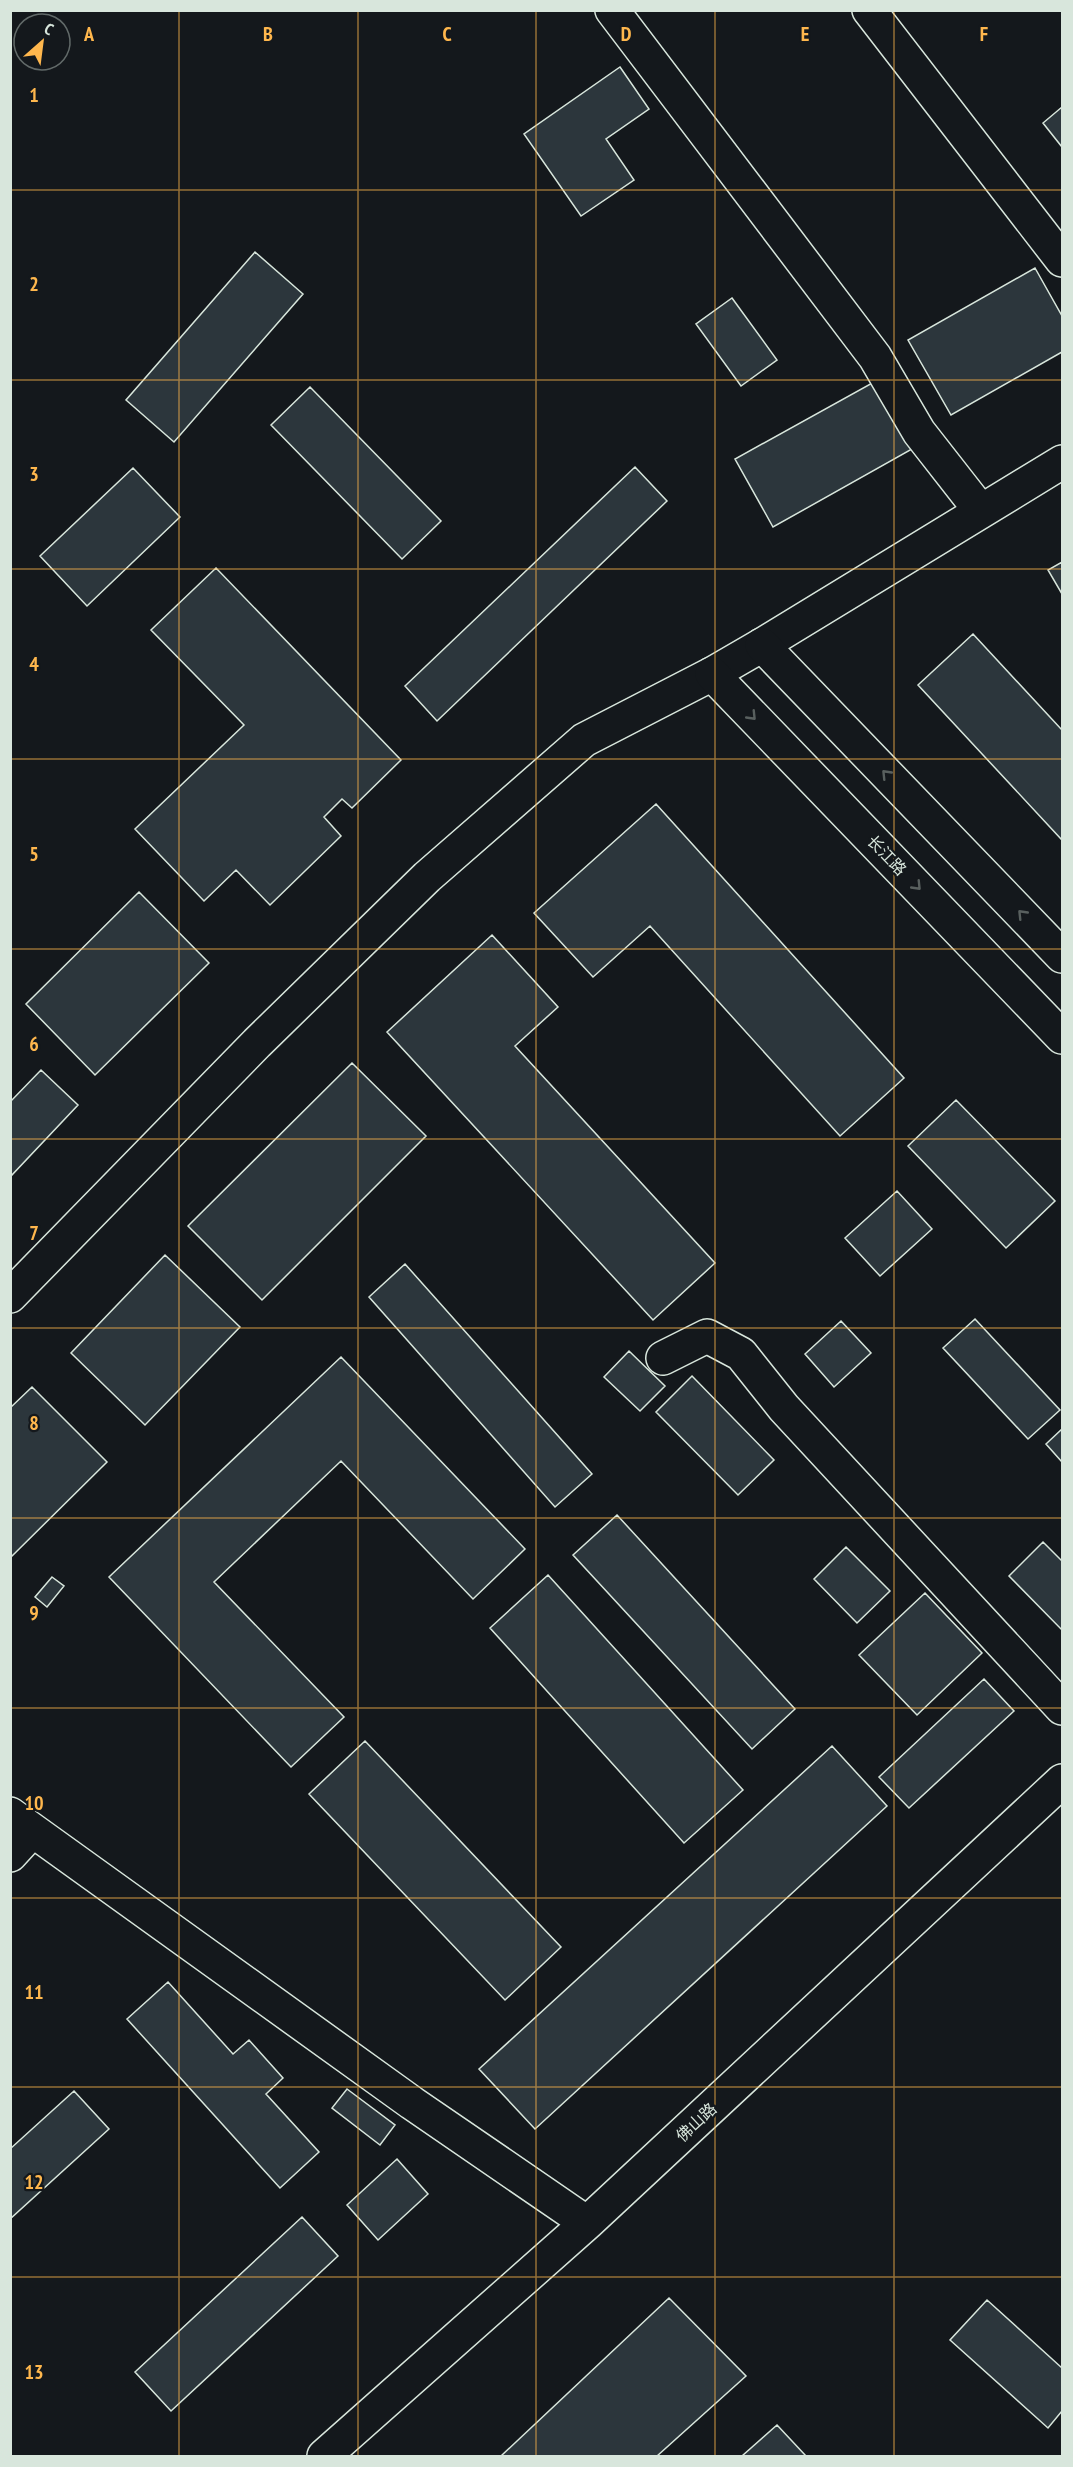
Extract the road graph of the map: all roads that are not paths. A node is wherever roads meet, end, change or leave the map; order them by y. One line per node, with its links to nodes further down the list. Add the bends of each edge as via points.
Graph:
1 (612, 10): 5 (street, via 875,357 919,432)
2 (869, 10): 3 (street)
3 (1062, 260)
4 (1062, 462): 5 (street)
5 (980, 510): 6 (street)
6 (762, 645): 7 (street); 8 (street, one-way to 6)
7 (712, 674): 9 (street, 长江路, one-way to 9); 10 (street, via 584,740 427,877 257,1043)
8 (1062, 956)
9 (1062, 1037)
10 (10, 1296)
11 (663, 1358): 12 (street, via 707,1336 741,1354 784,1408)
12 (1062, 1708)
13 (1062, 1781): 15 (street, 佛山路)
14 (18, 1834): 15 (street)
15 (587, 2223): 16 (street, 佛山路)
16 (334, 2453)

